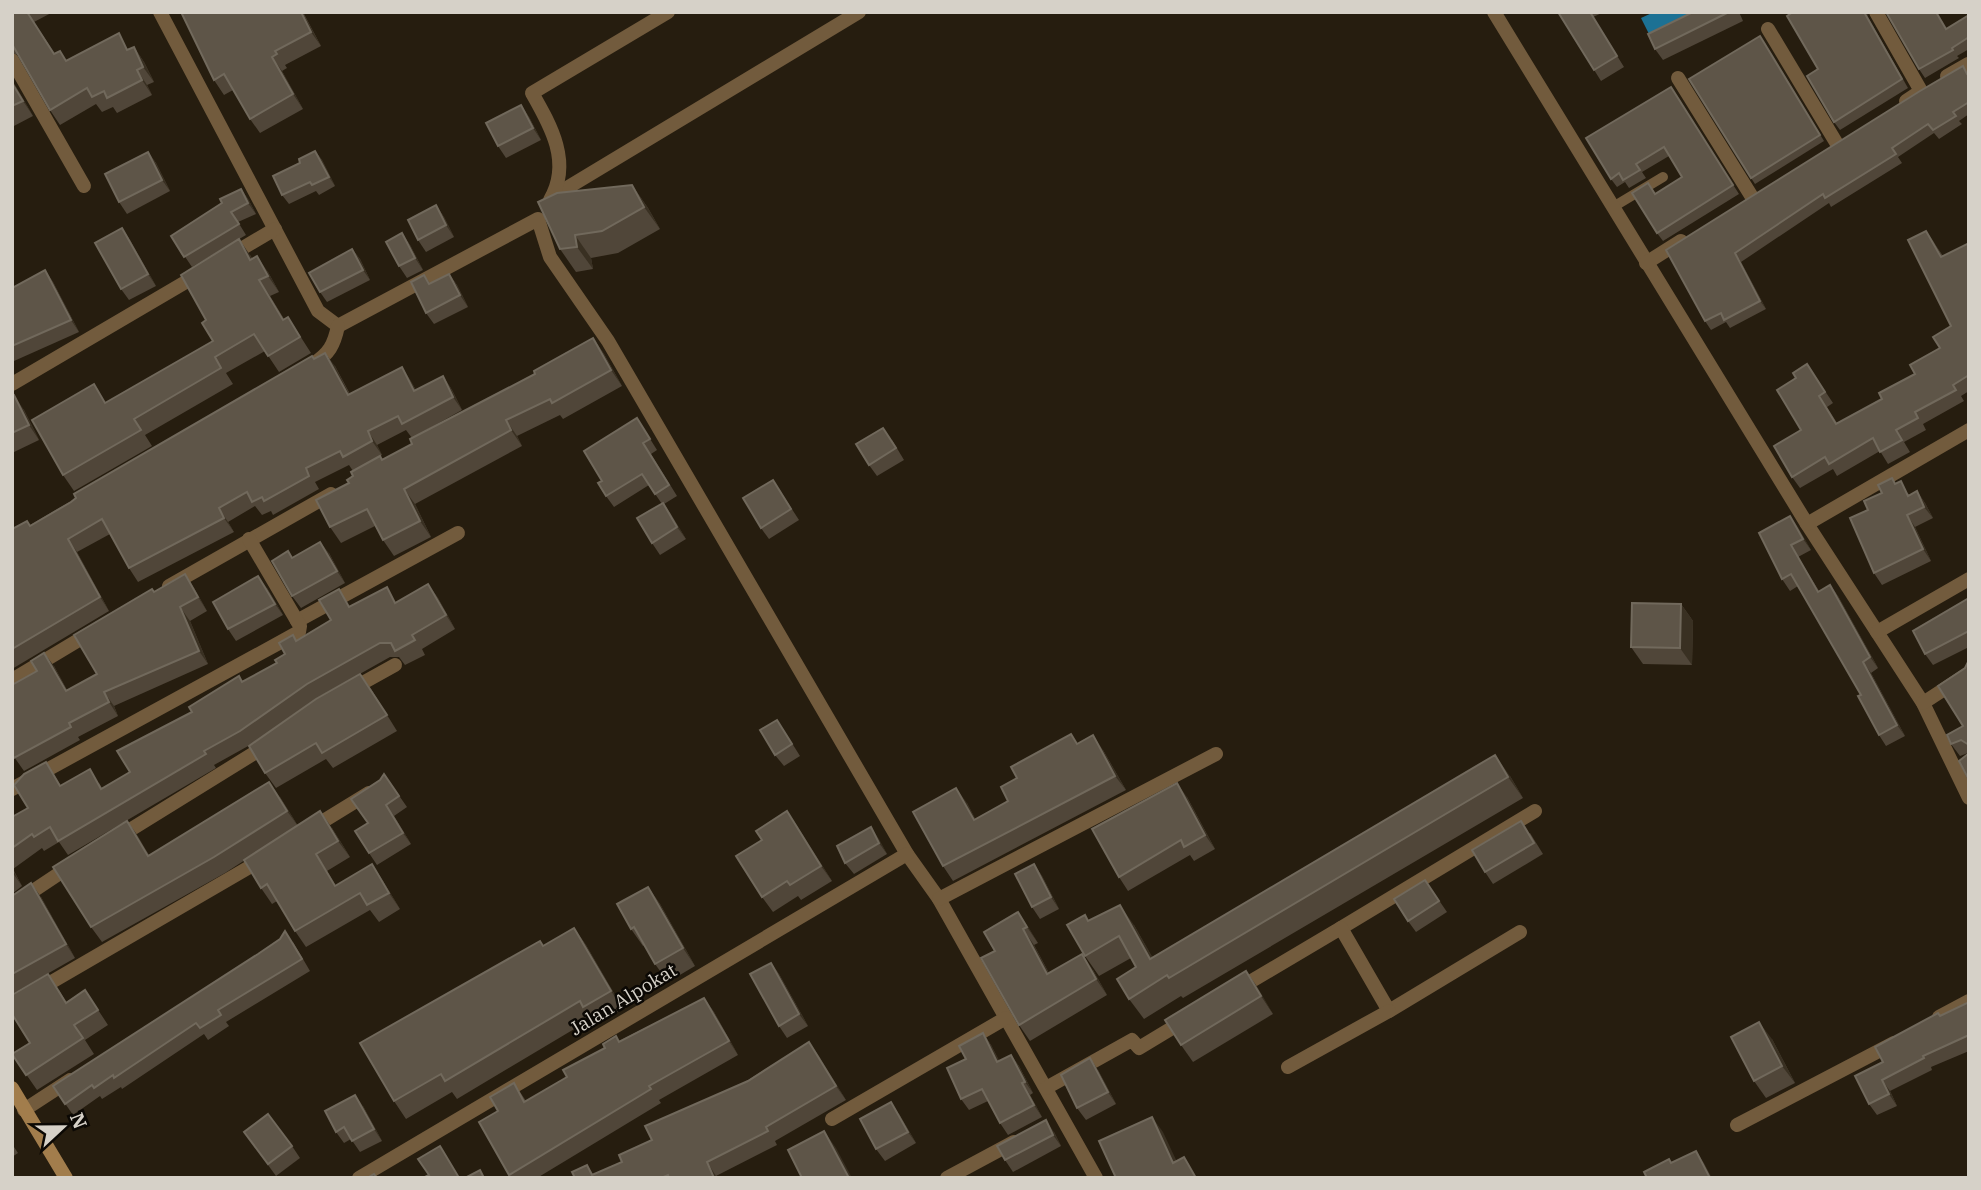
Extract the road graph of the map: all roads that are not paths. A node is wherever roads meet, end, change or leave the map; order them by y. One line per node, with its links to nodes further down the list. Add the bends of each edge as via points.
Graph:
1 (160, 12): 19 (street)
2 (668, 12): 15 (street, via 532,93 554,132 561,162)
3 (859, 12): 15 (street)
4 (1494, 12): 17 (street)
5 (1875, 12): 10 (street)
6 (1768, 29): 12 (street)
7 (12, 60): 14 (street)
8 (1968, 64): 10 (street)
9 (1678, 78): 16 (street)
10 (1921, 91): 11 (street)
11 (1890, 111)
12 (1837, 144)
13 (1663, 177): 17 (lane)
14 (84, 186)
15 (552, 197): 18 (street)
16 (1752, 197)
17 (1613, 207): 21 (street)
18 (538, 219): 22 (street); 50 (street, via 550,257)
19 (275, 229): 22 (street, via 318,311); 24 (street)
20 (1693, 233): 21 (street)
21 (1646, 263): 27 (street)
22 (338, 326): 23 (street, via 334,345 324,357)
23 (297, 373)
24 (12, 384)
25 (1969, 430): 27 (street)
26 (345, 486): 29 (street)
27 (1807, 524): 34 (street)
28 (458, 533): 32 (street)
29 (249, 539): 31 (street); 32 (street)
30 (1969, 579): 34 (street)
31 (155, 595)
32 (298, 621): 45 (street, via 299,632)
33 (107, 623): 37 (street)
34 (1877, 632): 39 (street)
35 (396, 665): 38 (street)
36 (1969, 673): 39 (street)
37 (12, 680)
38 (333, 700)
39 (1923, 703): 43 (street)
40 (286, 732): 52 (street)
41 (1216, 754): 51 (street)
42 (1969, 762): 43 (street)
43 (1954, 771): 46 (street)
44 (383, 784): 48 (street)
45 (12, 789)
46 (1969, 798)
47 (1535, 811): 53 (street)
48 (298, 836)
49 (276, 851): 57 (street)
50 (907, 854): 51 (street); 70 (street, Jalan Alpokat)
51 (939, 899): 60 (street)
52 (12, 905)
53 (1341, 928): 55 (street); 58 (street)
54 (1520, 932): 58 (street)
55 (1222, 999)
56 (1969, 1001): 67 (street)
57 (12, 1005)
58 (1389, 1011): 61 (street)
59 (1199, 1013): 64 (street, via 1139,1048 1132,1040)
60 (1006, 1018): 64 (street); 66 (street)
61 (1288, 1067)
62 (79, 1075): 65 (street)
63 (12, 1088): 65 (street)
64 (1045, 1088): 72 (street, via 1056,1120)
65 (24, 1110): 69 (street)
66 (832, 1119)
67 (1737, 1125)
68 (1027, 1135): 71 (street)
69 (66, 1178)
70 (359, 1178)
71 (947, 1178)
72 (1096, 1178)

